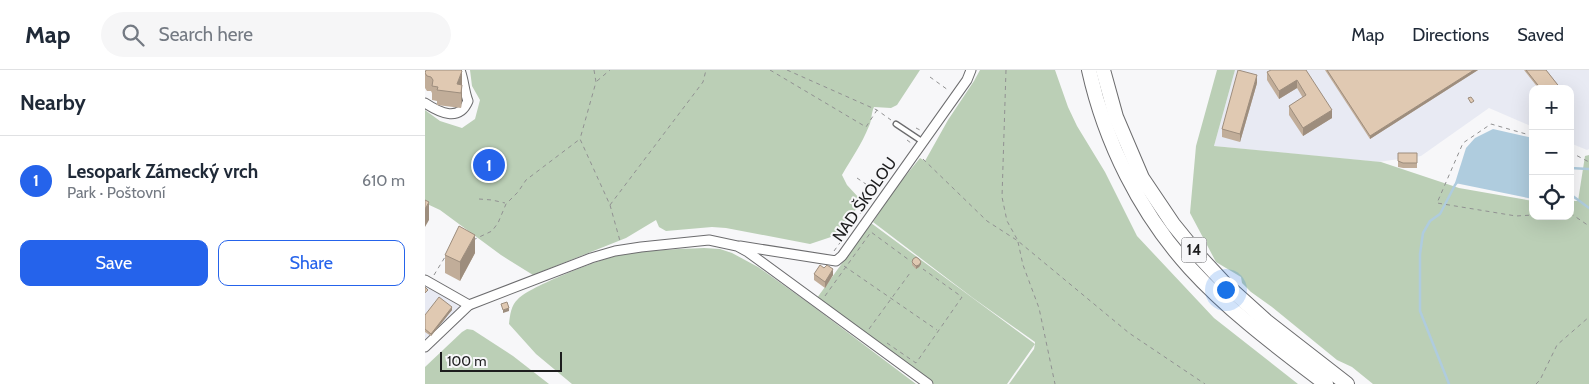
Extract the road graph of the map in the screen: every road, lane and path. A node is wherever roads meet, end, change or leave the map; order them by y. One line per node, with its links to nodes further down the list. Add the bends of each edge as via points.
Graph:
1 (460, 70): 14 (street, via 468,101 465,109 448,114)
2 (594, 70): 12 (path)
3 (610, 70): 12 (path)
4 (706, 70): 30 (path, via 703,82)
5 (770, 70): 15 (path, via 866,127)
6 (787, 70): 15 (path)
7 (971, 70): 22 (street, NAD ŠKOLOU)
8 (1006, 70): 34 (path, via 1002,197 1007,221)
9 (1089, 70): 56 (highway, 14, via 1121,164 1139,199 1166,237 1189,267 1223,301)
10 (1103, 70): 57 (highway, 14, via 1116,117 1143,178 1173,224 1225,284 1266,321)
11 (930, 77): 13 (path)
12 (596, 82): 20 (path)
13 (949, 91)
14 (425, 103)
15 (877, 110): 16 (path)
16 (896, 124): 22 (lane)
17 (916, 128): 18 (path)
18 (921, 131)
19 (1529, 135): 31 (path, via 1491,124 1463,143 1437,203)
20 (580, 138): 29 (path, via 526,180); 30 (path)
21 (907, 140): 23 (path)
22 (923, 142): 23 (street, NAD ŠKOLOU)
23 (914, 147): 34 (path, via 987,221); 37 (street, NAD ŠKOLOU, via 851,245 836,261)
24 (1574, 154): 25 (path)
25 (1589, 162)
26 (857, 178): 27 (path)
27 (876, 191)
28 (479, 199): 29 (path)
29 (506, 204): 35 (path, via 492,231)
30 (610, 205): 36 (path)
31 (1529, 215)
32 (1574, 216): 33 (path)
33 (1589, 226)
34 (1018, 240): 54 (path, via 1023,265 1039,308); 55 (path, via 1129,332)
35 (472, 241)
36 (621, 242)
37 (737, 246): 47 (street, NAD ŠKOLOU, via 709,240 615,251); 53 (street, NAD ŠKOLOU)
38 (449, 251): 44 (path)
39 (909, 260): 41 (path, via 871,232)
40 (841, 264): 41 (path)
41 (846, 268): 45 (path); 46 (path)
42 (923, 269): 50 (path, via 962,297)
43 (909, 273): 46 (path)
44 (427, 281): 47 (street)
45 (824, 298)
46 (892, 298): 49 (path); 50 (path)
47 (469, 305): 52 (street)
48 (1589, 317): 58 (path, via 1557,345)
49 (869, 330)
50 (938, 331): 51 (path, via 915,363)
51 (885, 341)
52 (425, 347)
53 (928, 384)
54 (1055, 384)
55 (1205, 384)
56 (1326, 384)
57 (1347, 384)
58 (1536, 384)

